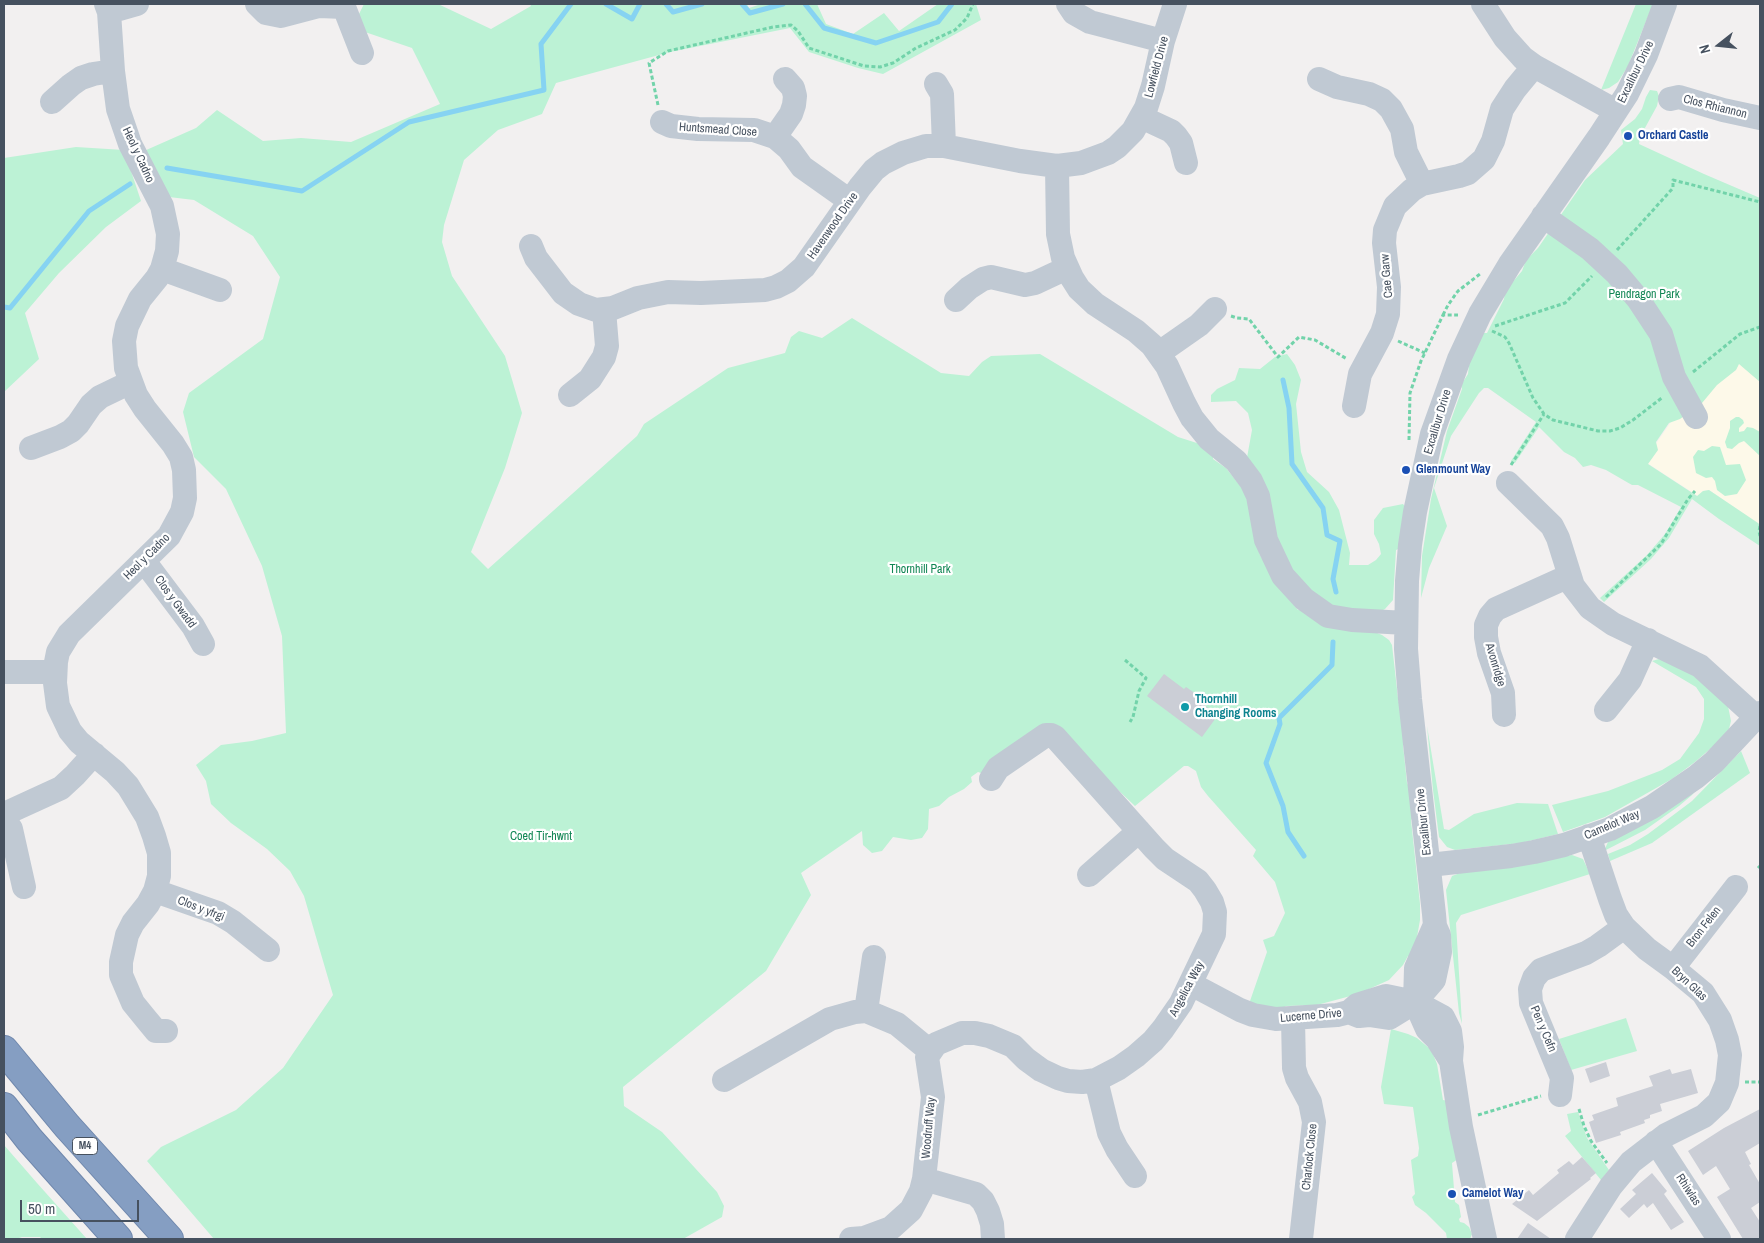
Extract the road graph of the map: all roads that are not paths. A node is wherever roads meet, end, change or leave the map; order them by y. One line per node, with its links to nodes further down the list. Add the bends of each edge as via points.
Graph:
1 (138, 4): 8 (street)
2 (257, 4): 7 (street, via 266,13 281,16 319,6)
3 (1068, 4): 9 (street, via 1074,13 1090,22)
4 (1175, 4): 9 (street, Lowfield Drive)
5 (1483, 4): 11 (street, via 1505,38)
6 (1665, 4): 18 (street, Excalibur Drive, via 1634,82)
7 (345, 5): 10 (street)
8 (108, 8): 12 (street, Heol y Cadno)
9 (1164, 41): 19 (street, Lowfield Drive, via 1153,86)
10 (362, 53)
11 (1534, 66): 18 (street); 26 (street, Cae Garw, via 1502,109 1484,159 1460,176)
12 (113, 71): 17 (street, via 81,78); 31 (street, Heol y Cadno, via 118,109 125,130 166,220 167,242)
13 (785, 79): 22 (street, Huntsmead Close, via 793,88 794,105)
14 (1319, 79): 26 (street, via 1369,94 1391,109 1402,129 1406,152)
15 (936, 84): 23 (street, via 942,94)
16 (1670, 99): 20 (street, Clos Rhiannon, via 1679,97)
17 (52, 102)
18 (1616, 111): 28 (street, Excalibur Drive)
19 (1141, 117): 24 (street, via 1176,136); 25 (street, Lowfield Drive, via 1125,140 1108,153 1081,163)
20 (1760, 118)
21 (662, 122): 22 (street, Huntsmead Close, via 698,129 754,130)
22 (775, 137): 27 (street, Huntsmead Close, via 802,167)
23 (944, 146): 25 (street, Havenwood Drive); 27 (street, Havenwood Drive, via 926,146 888,160 874,170)
24 (1186, 163)
25 (1057, 166): 30 (street, via 1058,234)
26 (1422, 184): 39 (street, Cae Garw, via 1395,206 1385,230 1389,302 1382,333 1359,379)
27 (850, 201): 35 (street, Havenwood Drive, via 804,267 776,287 654,294)
28 (1543, 216): 40 (street, via 1590,249 1638,298 1655,323 1674,377); 45 (street, Excalibur Drive, via 1480,314 1446,393 1427,455 1410,545)
29 (531, 246): 35 (street, via 563,294 588,308)
30 (1067, 268): 33 (street, via 1025,285 991,277 983,279); 36 (street, via 1079,289 1094,304 1136,330)
31 (162, 269): 32 (street); 37 (street, Heol y Cadno, via 140,299 127,326 124,353)
32 (220, 290)
33 (956, 300)
34 (1215, 308): 36 (street, via 1199,325)
35 (604, 310): 38 (street, via 607,346 604,357 590,380)
36 (1159, 353): 45 (street, via 1192,418 1251,481 1258,496 1270,552 1294,590 1328,616)
37 (131, 382): 41 (street, via 100,397 71,431); 43 (street, Heol y Cadno, via 145,409 181,457 186,484 182,512 176,525)
38 (570, 395)
39 (1354, 406)
40 (1696, 417)
41 (30, 448)
42 (1510, 474): 44 (street, via 1552,526)
43 (144, 561): 47 (street, Clos y Gwadd); 49 (street, Heol y Cadno, via 68,634 58,652)
44 (1569, 576): 46 (street, via 1590,608 1613,624); 51 (street, Avonridge, via 1496,609 1490,616 1486,637 1503,693)
45 (1406, 623): 59 (street, Excalibur Drive, via 1410,699)
46 (1648, 640): 50 (street, via 1630,680); 52 (street, via 1700,666)
47 (203, 644)
48 (4, 672): 49 (street)
49 (55, 672): 53 (street, Heol y Cadno, via 56,694 63,718 70,731)
50 (1606, 710)
51 (1504, 715)
52 (1758, 715): 58 (street, Camelot Way, via 1714,762 1676,792 1629,820)
53 (94, 754): 55 (street, via 60,788); 63 (street, Heol y Cadno, via 128,786 147,817 159,853)
54 (991, 779): 57 (street, Angelica Way, via 998,768 1051,734)
55 (4, 814)
56 (4, 818): 61 (street, via 10,829)
57 (1138, 831): 60 (street); 68 (street, Angelica Way, via 1165,859 1198,881 1212,902 1214,934)
58 (1589, 836): 59 (street, Camelot Way, via 1564,845 1511,856); 64 (street, Bryn Glas, via 1616,915)
59 (1429, 865): 69 (street, Excalibur Drive, via 1440,952 1434,980)
60 (1089, 875)
61 (24, 887)
62 (1736, 887): 67 (street, Bron Felen)
63 (155, 891): 65 (street, Clos y yfrgi, via 218,913); 72 (street, Heol y Cadno, via 127,936 121,975 134,1003 146,1019 156,1031)
64 (1624, 927): 67 (street, Bryn Glas); 77 (street, Pen y Cefn, via 1586,953 1541,970 1534,978 1530,990 1531,1003 1562,1078)
65 (268, 950)
66 (874, 958): 70 (street)
67 (1673, 968): 79 (street, Bryn Glas, via 1702,993 1720,1020 1730,1055 1729,1069 1724,1093 1712,1110)
68 (1191, 984): 71 (street, Lucerne Drive, via 1253,1015); 76 (street, Angelica Way, via 1175,1014 1153,1041 1119,1068)
69 (1415, 1002): 71 (street, Lucerne Drive, via 1389,1018 1349,1012); 87 (street, via 1443,1017 1450,1032 1450,1060)
70 (866, 1011): 74 (street, via 897,1024); 75 (street, via 830,1019)
71 (1293, 1019): 86 (street, Charlock Close, via 1294,1068 1310,1102 1314,1122)
72 (166, 1031)
73 (4, 1050): 83 (highway, M4, via 67,1126)
74 (930, 1051): 76 (street, Angelica Way, via 946,1039 962,1033 975,1033 1013,1046 1041,1070 1058,1078 1082,1082); 81 (street, Woodruff Way, via 927,1064 933,1097)
75 (724, 1080)
76 (1096, 1080): 80 (street, via 1109,1133)
77 (1551, 1095)
78 (4, 1108): 82 (highway)
79 (1656, 1142): 88 (street, Bryn Glas, via 1618,1176); 89 (street, Rhiwlas)
80 (1135, 1176)
81 (924, 1179): 84 (street, Woodruff Way, via 917,1201 902,1219 878,1234); 85 (street, via 976,1194 988,1211)
82 (118, 1239)
83 (169, 1239)
84 (851, 1239)
85 (992, 1239)
86 (1300, 1239)
87 (1485, 1239)
88 (1577, 1239)
89 (1719, 1239)

